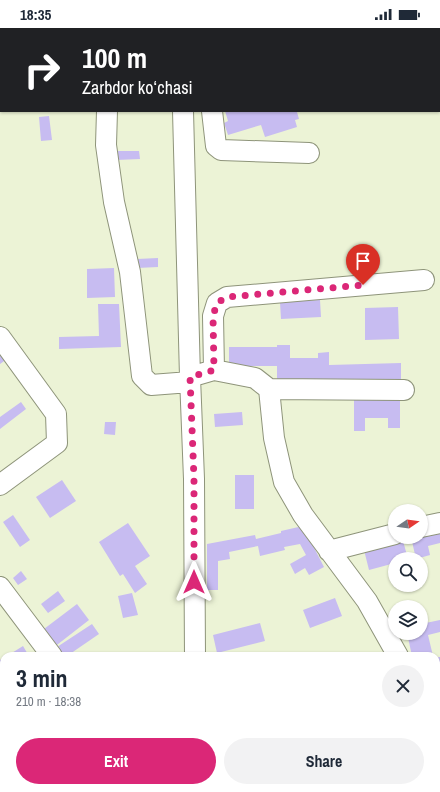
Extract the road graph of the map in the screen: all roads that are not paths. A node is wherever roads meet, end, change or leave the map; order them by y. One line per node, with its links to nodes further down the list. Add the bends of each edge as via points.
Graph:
1 (107, 112): 8 (street, via 106,146 114,202 130,272 142,376 151,385)
2 (183, 112): 8 (street)
3 (212, 112): 4 (street, via 216,146 221,150)
4 (309, 153)
5 (424, 280): 7 (street, via 227,297 217,303 213,316)
6 (0, 337): 11 (street, via 56,414 57,444)
7 (214, 370): 8 (street); 9 (street, via 255,378)
8 (190, 380): 18 (street, via 194,479)
9 (268, 388): 10 (street); 15 (street, via 274,438 284,482 303,515)
10 (404, 390)
11 (0, 485)
12 (440, 523): 13 (street)
13 (428, 526)
14 (388, 536): 15 (street)
15 (330, 551): 19 (street, via 367,600)
16 (0, 587): 17 (street)
17 (49, 652)
18 (195, 652)
19 (396, 652)

